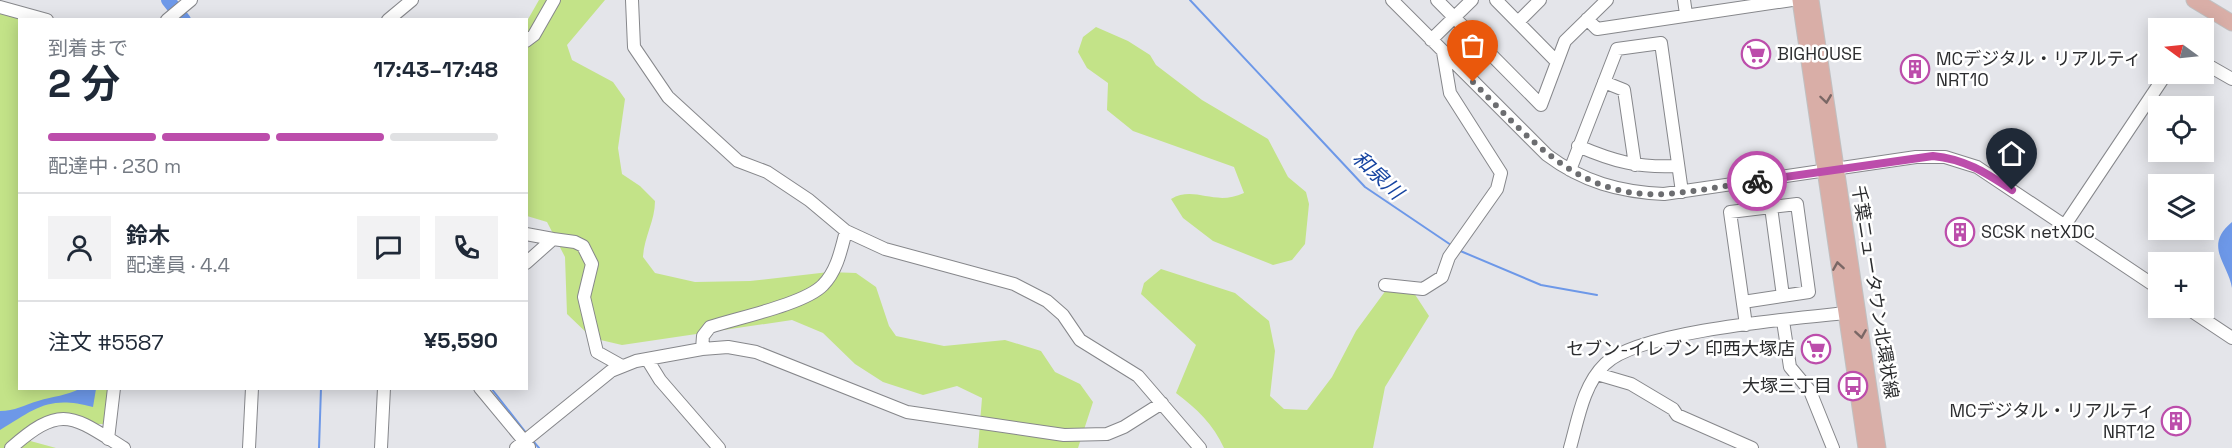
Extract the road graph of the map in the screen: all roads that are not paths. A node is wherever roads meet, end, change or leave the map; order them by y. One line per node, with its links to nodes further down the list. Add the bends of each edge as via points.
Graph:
1 (412, 0): 23 (street)
2 (554, 0): 27 (street)
3 (632, 0): 43 (street, via 634,47 668,97 738,161 767,172)
4 (1392, 0): 28 (street)
5 (1437, 0): 20 (street)
6 (1472, 0): 20 (street)
7 (1496, 0): 25 (street)
8 (1540, 0): 25 (street)
9 (1606, 0): 24 (street)
10 (1684, 0): 18 (street)
11 (1792, 0): 18 (street)
12 (1800, 0): 39 (main road, 千葉ニュータウン北環状線)
13 (1811, 0): 39 (main road, 千葉ニュータウン北環状線, one-way to 39)
14 (2194, 0): 26 (main road)
15 (2211, 0): 19 (main road)
16 (188, 3): 22 (street)
17 (0, 7): 21 (street)
18 (1686, 14): 24 (street, via 1597,29)
19 (2232, 14)
20 (1454, 17): 28 (street); 30 (street, via 1541,105)
21 (40, 18)
22 (169, 18)
23 (390, 18)
24 (1587, 19): 30 (street, via 1565,41)
25 (1518, 22): 30 (street)
26 (2232, 23)
27 (528, 40)
28 (1431, 40): 29 (street)
29 (1443, 52): 38 (street, via 1533,142); 48 (street, via 1450,93 1501,173 1497,189 1449,257 1442,277 1423,289)
30 (1557, 62)
31 (2214, 69): 32 (street)
32 (2232, 80)
33 (1604, 82): 35 (street); 36 (street, via 1624,90); 37 (street, via 1617,49 1660,43)
34 (2159, 84): 42 (street)
35 (1578, 146): 36 (street, via 1612,161); 38 (street)
36 (1635, 165): 37 (street)
37 (1678, 166): 40 (street)
38 (1570, 170): 40 (street, via 1613,188 1664,194)
39 (1830, 170): 40 (street); 42 (street, via 1924,157 1961,160); 51 (main road, 千葉ニュータウン北環状線)
40 (1682, 192)
41 (1771, 207): 49 (street); 49 (street, via 1797,204 1809,292); 50 (street, via 1730,212)
42 (2065, 225): 47 (street)
43 (846, 231): 56 (street, via 836,266 822,286 799,299 710,327 703,336); 64 (street, via 907,255 1014,284 1047,301 1064,315 1080,340 1138,376)
44 (528, 234): 45 (street)
45 (553, 239): 46 (street); 58 (street, via 575,242 587,252 592,269 584,297 597,352)
46 (528, 261)
47 (2148, 281)
48 (1385, 285)
49 (1784, 296): 50 (street)
50 (1743, 303): 54 (street)
51 (1851, 312): 53 (street); 78 (main road, 千葉ニュータウン北環状線); 79 (main road, 千葉ニュータウン北環状線, one-way to 79)
52 (2202, 318): 55 (street)
53 (1783, 321): 54 (street); 77 (street, via 1790,367 1810,391)
54 (1746, 325): 59 (street, via 1633,347 1613,357)
55 (2232, 338)
56 (702, 349): 57 (street); 64 (street, via 728,347 756,352 907,412 1064,435 1107,434)
57 (647, 359): 58 (street); 73 (street)
58 (622, 366): 67 (street, via 597,382)
59 (1596, 374): 75 (street); 76 (street, via 1631,384 1673,409 1677,416)
60 (114, 390): 66 (street)
61 (252, 390): 71 (street)
62 (384, 390): 72 (street)
63 (482, 390): 67 (street)
64 (1162, 403): 74 (street)
65 (30, 431): 66 (street, via 51,419 68,418); 68 (street); 69 (street)
66 (108, 439): 70 (street)
67 (524, 446)
68 (12, 448)
69 (22, 448)
70 (124, 448)
71 (249, 448)
72 (381, 448)
73 (718, 448)
74 (1200, 448)
75 (1570, 448)
76 (1752, 448)
77 (1833, 448)
78 (1866, 448)
79 (1878, 448)

